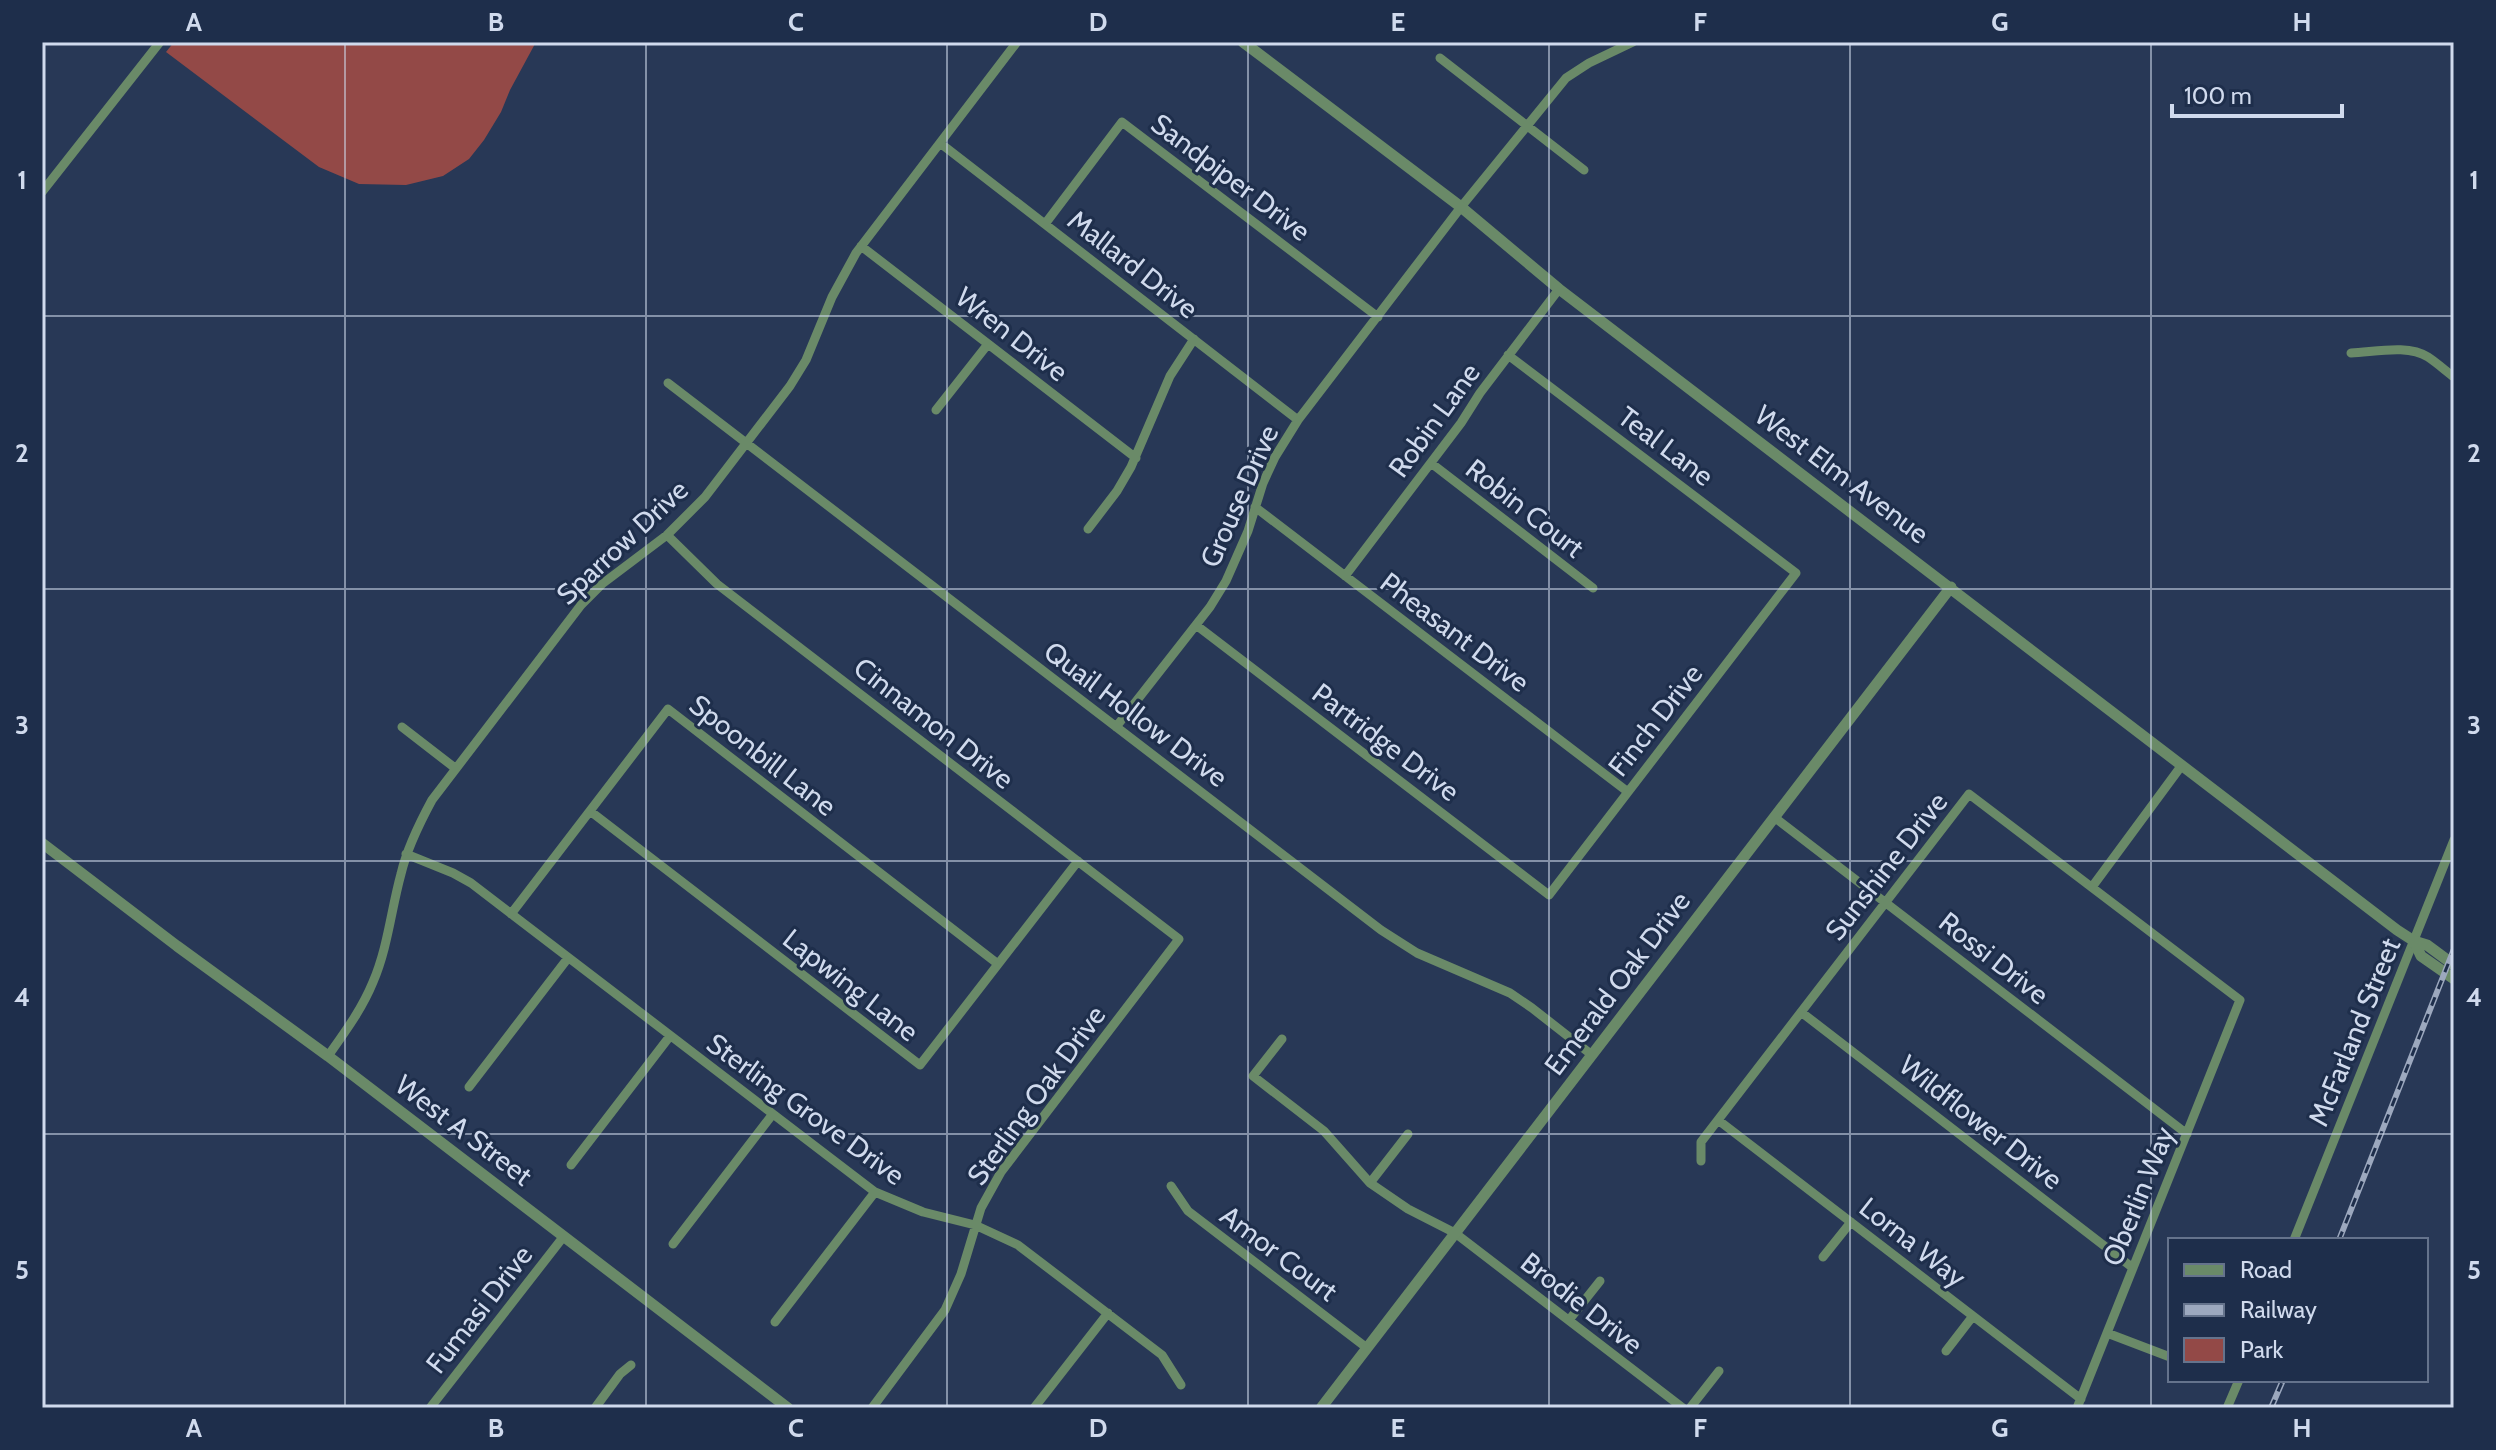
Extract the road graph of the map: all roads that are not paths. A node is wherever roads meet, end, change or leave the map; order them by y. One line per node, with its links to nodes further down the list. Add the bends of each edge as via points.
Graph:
1 (160, 42): 9 (street)
2 (1017, 42): 7 (street, Sparrow Drive)
3 (1243, 42): 10 (street, West Elm Avenue)
4 (1633, 42): 6 (street, Grouse Drive, via 1566,78)
5 (1440, 58): 6 (street)
6 (1527, 126): 8 (street); 10 (street, Grouse Drive)
7 (940, 143): 11 (street, Mallard Drive); 12 (street, Sparrow Drive)
8 (1584, 170)
9 (42, 192)
10 (1461, 207): 13 (street, West Elm Avenue); 14 (street, Grouse Drive)
11 (1045, 224): 14 (street, Sandpiper Drive, via 1122,122); 15 (street, Mallard Drive)
12 (861, 246): 16 (street, Wren Drive); 23 (street, Sparrow Drive, via 806,360)
13 (1559, 289): 18 (street, Robin Lane); 31 (street, West Elm Avenue)
14 (1378, 317): 22 (street, Grouse Drive)
15 (1194, 339): 22 (street, Mallard Drive); 24 (street, via 1170,376)
16 (988, 344): 21 (street); 24 (street, Wren Drive)
17 (2351, 353): 19 (street, via 2418,352)
18 (1508, 355): 25 (street, Robin Lane); 29 (street, Teal Lane)
19 (2454, 377)
20 (668, 383): 23 (street, Quail Hollow Drive)
21 (936, 410)
22 (1298, 420): 26 (street, Grouse Drive, via 1275,457)
23 (746, 443): 28 (street, Sparrow Drive, via 705,497); 35 (street, Quail Hollow Drive)
24 (1136, 458): 27 (street)
25 (1431, 463): 30 (street, Robin Lane); 32 (street, Robin Court)
26 (1255, 507): 30 (street, Pheasant Drive); 33 (street, Grouse Drive, via 1226,581)
27 (1088, 529)
28 (667, 535): 37 (street, Sparrow Drive, via 581,605); 44 (street, Cinnamon Drive, via 717,584)
29 (1796, 573): 38 (street, Finch Drive)
30 (1345, 576): 38 (street, Pheasant Drive)
31 (1951, 587): 36 (street, West Elm Avenue); 40 (street, Emerald Oak Drive)
32 (1593, 588)
33 (1196, 625): 35 (street, Grouse Drive); 46 (street, Partridge Drive)
34 (402, 727): 37 (street)
35 (1116, 727): 58 (street, Quail Hollow Drive, via 1396,941 1510,993)
36 (2182, 765): 45 (street); 50 (street, West Elm Avenue)
37 (455, 768): 43 (street, Sparrow Drive, via 416,828)
38 (1628, 792): 46 (street, Finch Drive)
39 (590, 811): 48 (street, Spoonbill Lane); 52 (street, Lapwing Lane, via 920,1065); 52 (street, Spoonbill Lane, via 668,709)
40 (1774, 817): 47 (street, Rossi Drive); 58 (street, Emerald Oak Drive)
41 (2454, 840): 50 (street, McFarland Street)
42 (42, 843): 59 (street, West A Street)
43 (406, 854): 48 (street, Sterling Grove Drive, via 471,883); 59 (street, Sparrow Drive, via 373,982)
44 (1078, 861): 49 (street, Cinnamon Drive); 52 (street, Lapwing Lane)
45 (2092, 887): 47 (street, Sunshine Drive, via 1969,794); 54 (street, Sunshine Drive)
46 (1549, 895)
47 (1885, 903): 55 (street, Sunshine Drive); 64 (street, Rossi Drive)
48 (511, 914): 51 (street, Sterling Grove Drive)
49 (1179, 939): 71 (street, Sterling Oak Drive, via 1001,1172)
50 (2414, 941): 53 (street, West Elm Avenue, via 2421,956); 74 (street, McFarland Street)
51 (568, 958): 56 (street, Sterling Grove Drive); 60 (street)
52 (998, 964)
53 (2450, 969)
54 (2240, 1000): 64 (street, Oberlin Way)
55 (1801, 1012): 62 (street, Sunshine Drive); 77 (street, Wildflower Drive)
56 (670, 1036): 61 (street, Sterling Grove Drive); 66 (street)
57 (1282, 1039): 67 (street, Brodie Drive, via 1253,1076 1324,1131)
58 (1592, 1055): 72 (street, Emerald Oak Drive)
59 (328, 1056): 73 (street, West A Street)
60 (469, 1087)
61 (772, 1115): 69 (street, Sterling Grove Drive); 75 (street)
62 (1718, 1120): 65 (street, Sunshine Drive, via 1701,1142); 70 (street, Lorna Way)
63 (1408, 1134): 67 (street)
64 (2187, 1134): 77 (street, Oberlin Way)
65 (1701, 1161)
66 (571, 1165)
67 (1370, 1183): 72 (street, Brodie Drive)
68 (1171, 1186): 84 (street, Amor Court, via 1188,1211)
69 (875, 1192): 71 (street, Sterling Grove Drive); 82 (street)
70 (1851, 1222): 76 (street); 80 (street, Lorna Way)
71 (975, 1225): 79 (street, Sterling Grove Drive, via 1018,1245); 95 (street, Sterling Oak Drive, via 945,1310)
72 (1455, 1233): 81 (street, Brodie Drive); 84 (street, Emerald Oak Drive)
73 (564, 1236): 92 (street, Fumasi Drive); 94 (street, West A Street)
74 (2295, 1238)
75 (673, 1244)
76 (1823, 1257)
77 (2133, 1268): 83 (street, Oberlin Way)
78 (1600, 1281): 81 (street)
79 (1108, 1313): 90 (street, Sterling Grove Drive, via 1162,1355); 96 (street)
80 (1973, 1316): 85 (street); 91 (street, Lorna Way)
81 (1569, 1320): 98 (street, Brodie Drive)
82 (775, 1322)
83 (2107, 1333): 86 (street); 91 (street, Oberlin Way)
84 (1367, 1348): 97 (street, Emerald Oak Drive)
85 (1946, 1351)
86 (2168, 1356)
87 (631, 1365): 93 (street)
88 (1719, 1371): 99 (street)
89 (2235, 1382): 100 (street)
90 (1181, 1385)
91 (2079, 1403)
92 (430, 1408)
93 (595, 1408)
94 (788, 1408)
95 (872, 1408)
96 (1034, 1408)
97 (1321, 1408)
98 (1683, 1408)
99 (1690, 1408)
100 (2227, 1408)

